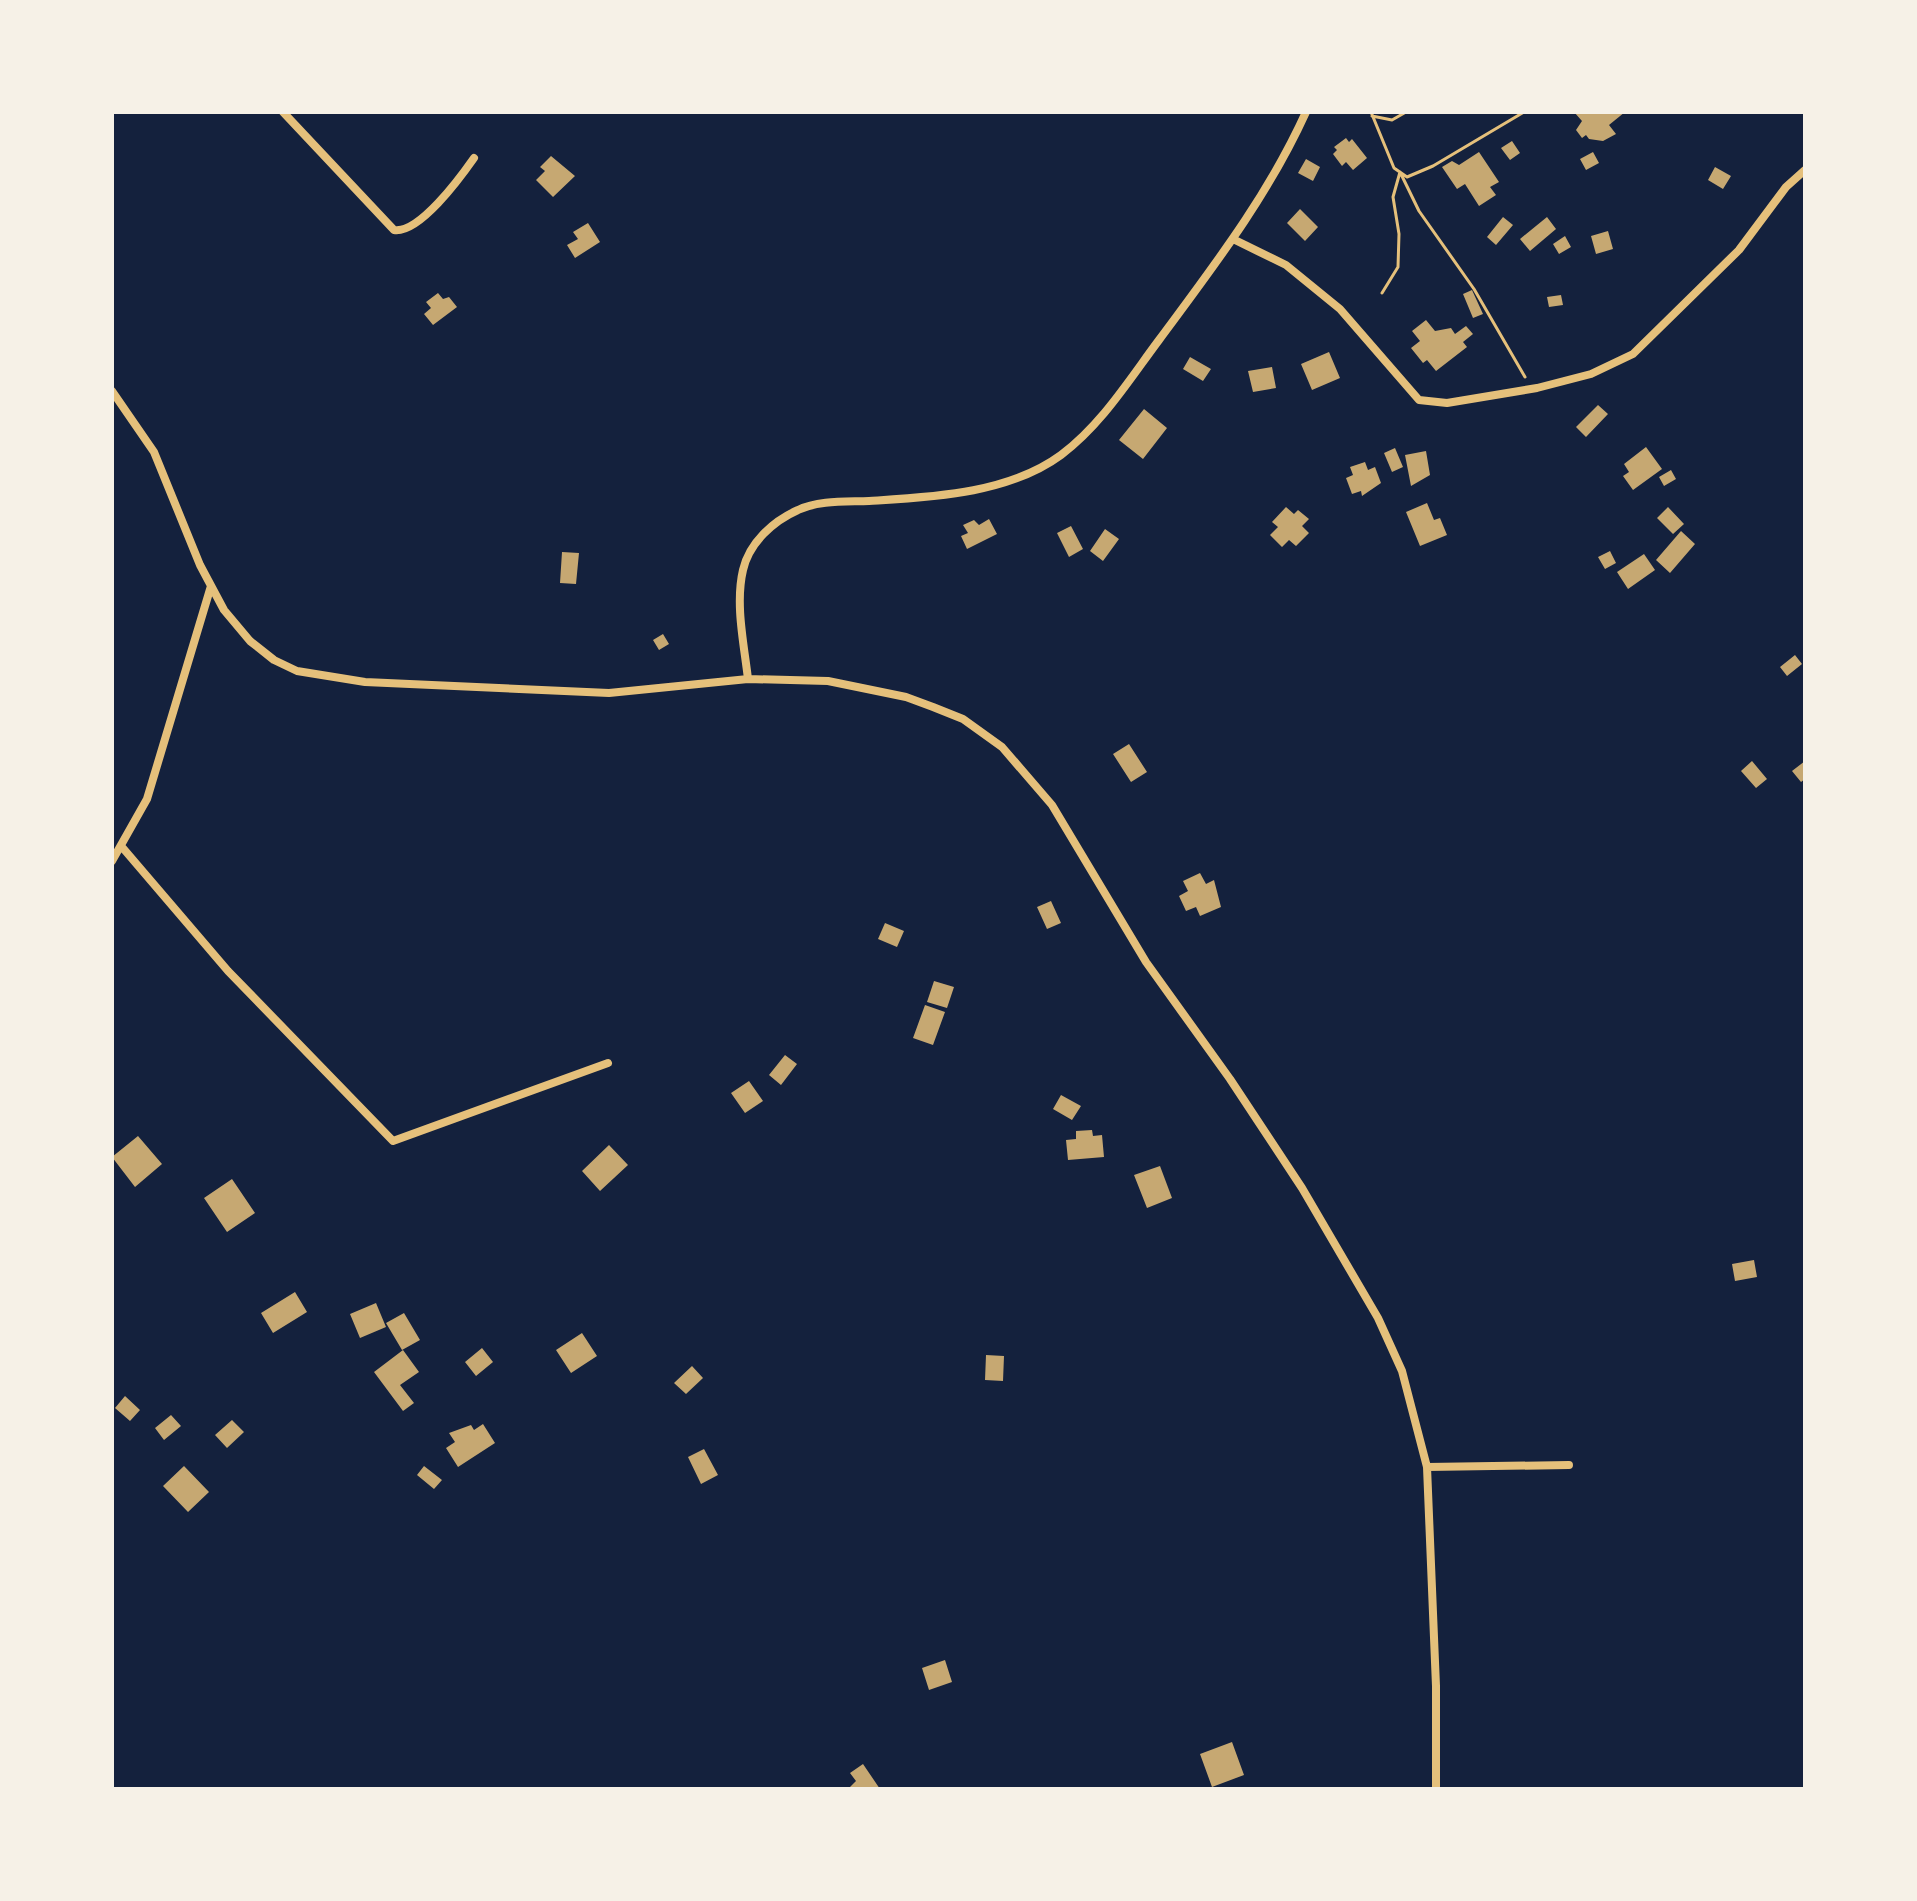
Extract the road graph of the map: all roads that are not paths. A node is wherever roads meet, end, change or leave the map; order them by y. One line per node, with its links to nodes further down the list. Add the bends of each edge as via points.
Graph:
1 (283, 112): 3 (street, via 394,230 419,223)
2 (1306, 112): 5 (street, via 1287,154)
3 (474, 158)
4 (1805, 170): 5 (street, via 1739,250 1648,343 1608,368 1532,389 1425,403 1396,377 1340,309 1286,265)
5 (1233, 239): 8 (street, via 1109,409 1061,455 983,488 800,508 764,534 750,549 742,582)
6 (112, 391): 7 (street, via 166,477)
7 (211, 586): 8 (street, via 250,641 274,660 322,677 609,693); 9 (street, via 147,799)
8 (748, 679): 13 (street, via 828,681 906,697 963,719 1002,747 1028,777 1052,805 1146,962 1230,1079 1347,1262 1402,1371)
9 (122, 847): 10 (street); 11 (street, via 228,971 393,1141)
10 (112, 861)
11 (608, 1063)
12 (1569, 1465): 13 (street)
13 (1427, 1467): 14 (street)
14 (1436, 1789)

